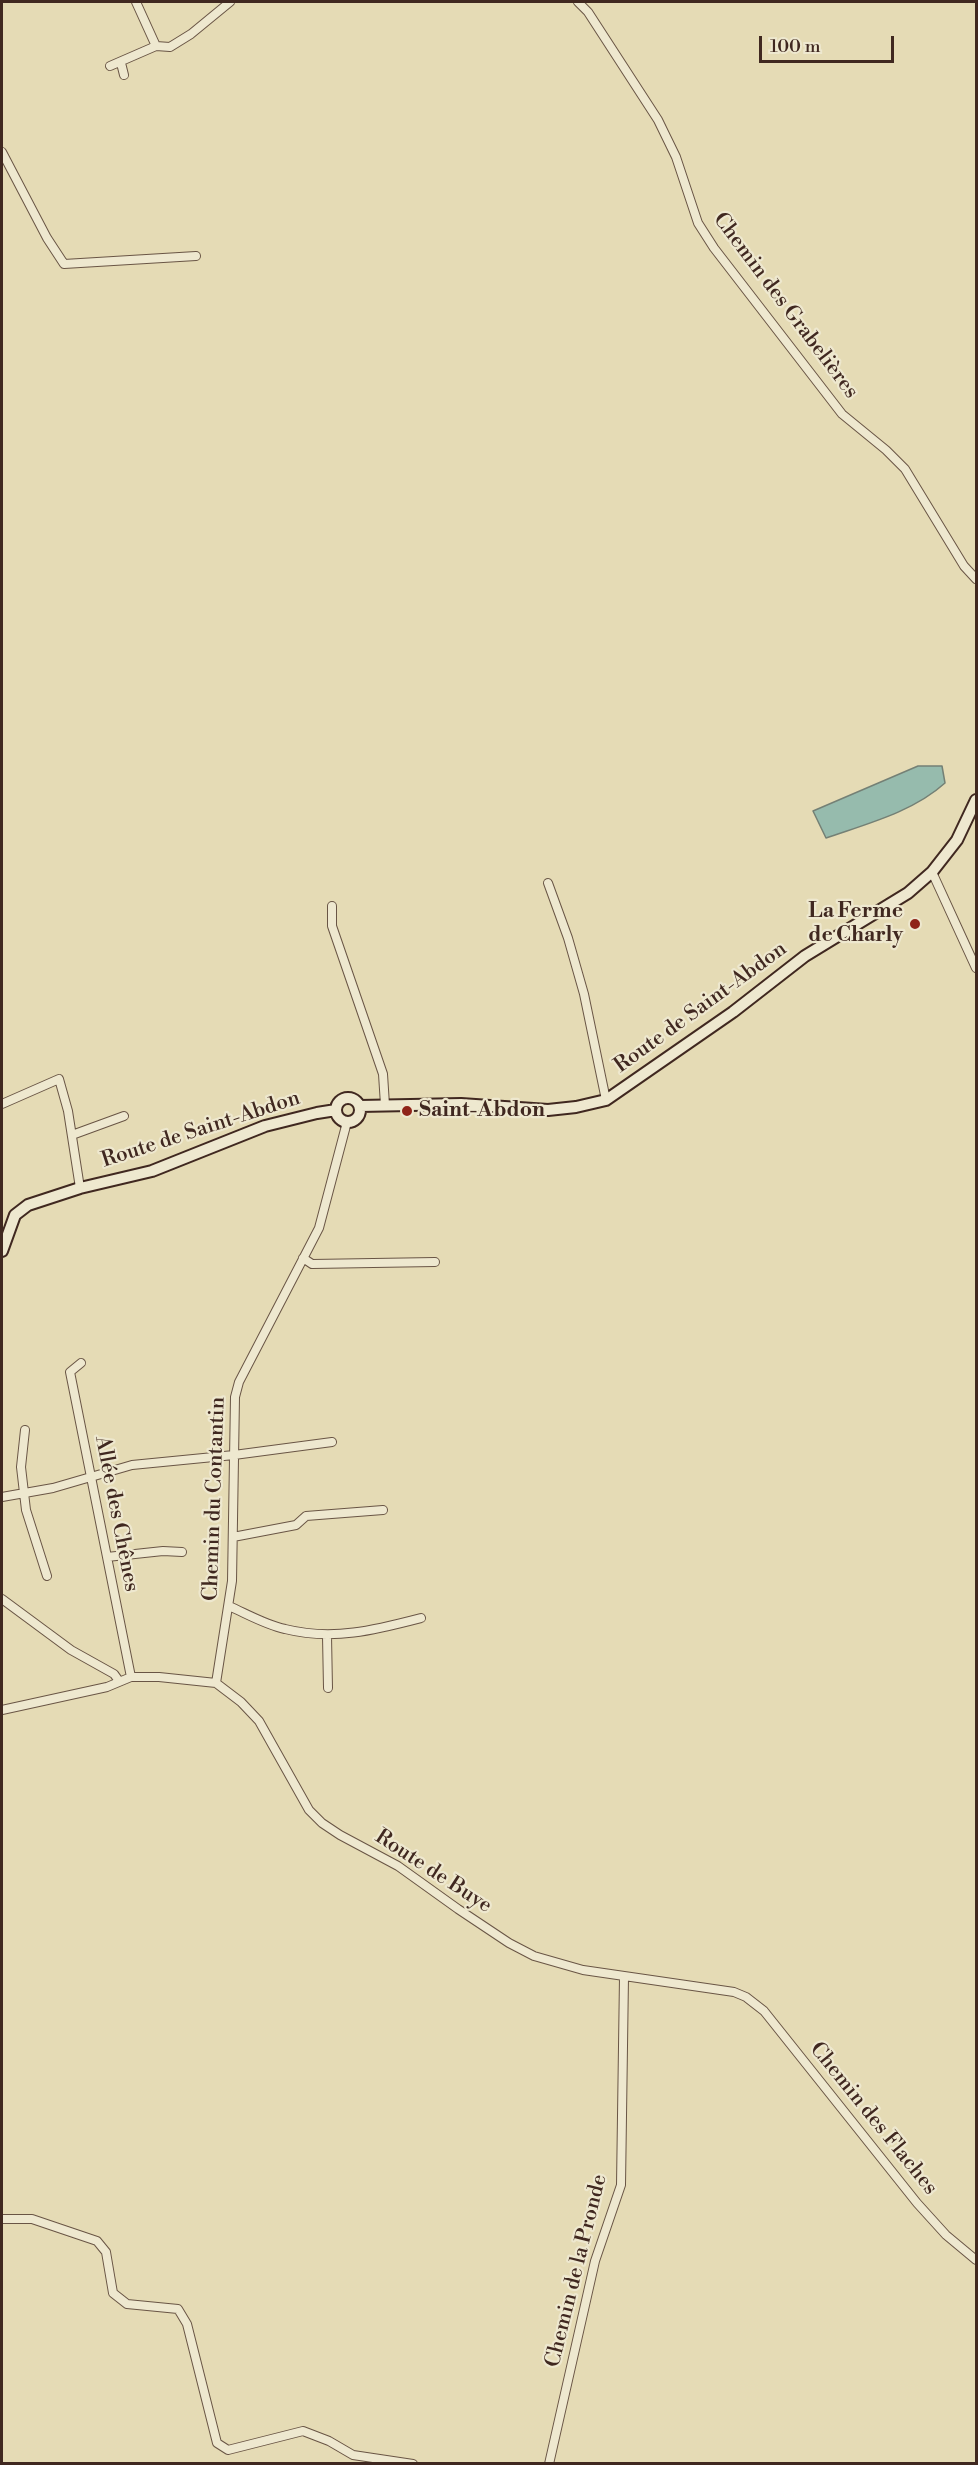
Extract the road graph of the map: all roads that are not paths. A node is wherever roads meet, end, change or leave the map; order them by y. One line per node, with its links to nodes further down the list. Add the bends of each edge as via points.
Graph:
1 (136, 2): 4 (street)
2 (230, 2): 4 (street, via 170,47)
3 (578, 2): 10 (street, Chemin des Grabelières, via 658,120 676,157 698,223 714,248 842,414 905,469 964,566)
4 (156, 46): 5 (street)
5 (121, 63): 6 (street); 7 (street)
6 (110, 66)
7 (124, 75)
8 (2, 152): 9 (street, via 64,264)
9 (196, 256)
10 (976, 579)
11 (976, 800): 12 (main road, Route de Saint-Abdon, via 957,840)
12 (932, 872): 15 (street); 16 (main road, Route de Saint-Abdon, via 908,893 805,956 733,1012)
13 (548, 884): 16 (street, via 584,994)
14 (332, 906): 18 (street, via 332,926 382,1074)
15 (976, 968)
16 (606, 1100): 18 (main road, Route de Saint-Abdon, via 549,1110 461,1104)
17 (2, 1104): 23 (street, via 59,1079)
18 (385, 1106): 19 (main road, Route de Saint-Abdon)
19 (360, 1107): 20 (main road, via 355,1100 344,1098); 22 (main road, via 357,1118)
20 (336, 1110): 22 (main road, via 338,1117); 24 (main road, Route de Saint-Abdon, via 266,1126 152,1171)
21 (124, 1116): 23 (street)
22 (347, 1122): 26 (street, Chemin du Contantin, via 319,1228)
23 (72, 1135): 24 (street)
24 (80, 1188): 25 (main road, Route de Saint-Abdon, via 28,1205 15,1215)
25 (2, 1251)
26 (303, 1258): 27 (street, via 312,1264); 31 (street, Chemin du Contantin, via 239,1382)
27 (435, 1262)
28 (81, 1363): 32 (street, Allée des Chênes, via 70,1372)
29 (25, 1430): 33 (street, via 21,1467)
30 (332, 1442): 31 (street)
31 (234, 1455): 32 (street, via 132,1465); 36 (street, Chemin du Contantin)
32 (90, 1476): 33 (street); 38 (street, Allée des Chênes)
33 (24, 1494): 34 (street); 39 (street, via 33,1538)
34 (2, 1497)
35 (383, 1510): 36 (street, via 306,1516 296,1525)
36 (233, 1537): 41 (street, Chemin du Contantin)
37 (182, 1552): 38 (street)
38 (107, 1557): 44 (street, Allée des Chênes)
39 (47, 1576)
40 (2, 1599): 45 (street)
41 (229, 1606): 43 (street, via 283,1629); 46 (street, Chemin du Contantin)
42 (421, 1618): 43 (street)
43 (327, 1636): 47 (street)
44 (131, 1677): 45 (street); 46 (street)
45 (119, 1681): 48 (street)
46 (216, 1683): 49 (street, Route de Buye, via 259,1721 309,1810 331,1829 398,1866 526,1951 583,1970)
47 (328, 1688)
48 (2, 1710)
49 (624, 1977): 50 (street, Route de Buye); 54 (street, Chemin de la Pronde, via 621,2185 595,2261)
50 (746, 1997): 52 (street, Chemin des Flaches, via 764,2011 917,2203)
51 (2, 2219): 53 (street, via 32,2219 97,2241 106,2252 113,2293 127,2304 178,2309 187,2324 217,2443 228,2450 303,2431 353,2455)
52 (976, 2260)
53 (413, 2463)
54 (549, 2463)

